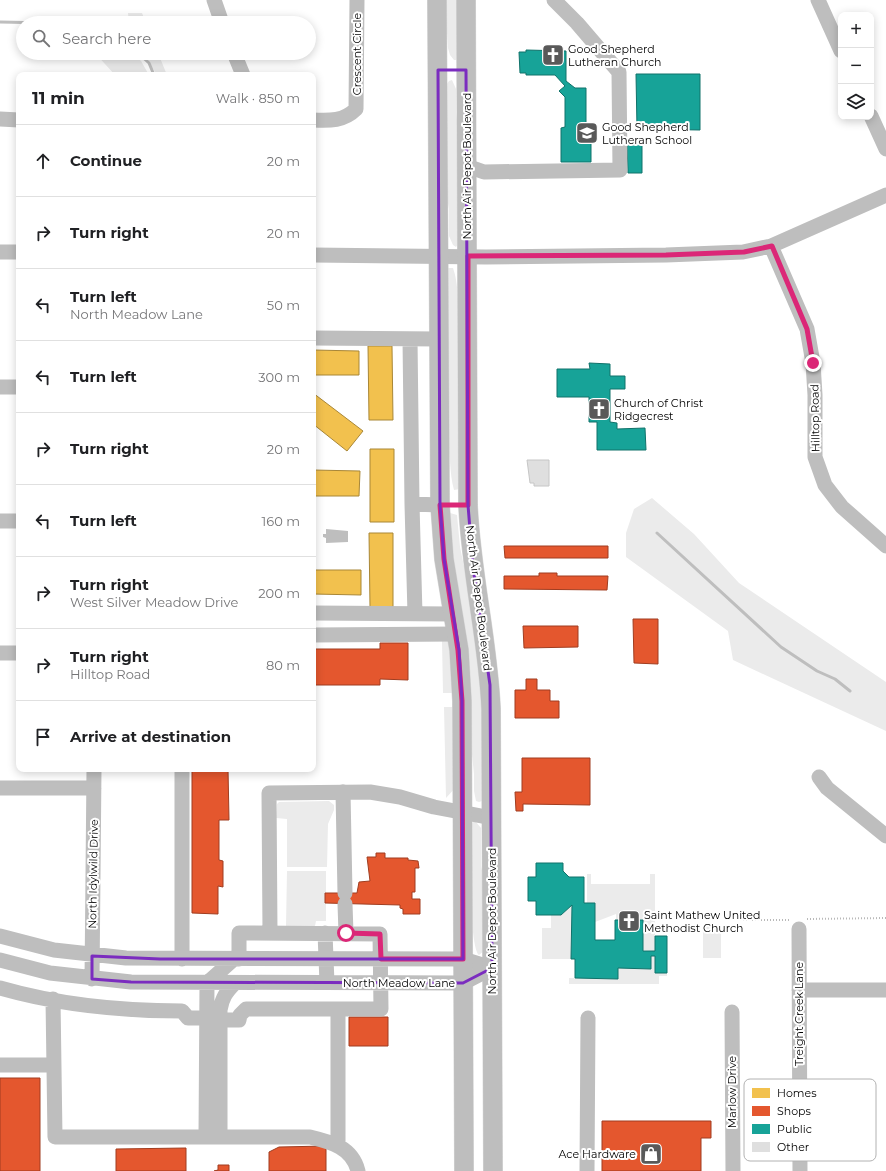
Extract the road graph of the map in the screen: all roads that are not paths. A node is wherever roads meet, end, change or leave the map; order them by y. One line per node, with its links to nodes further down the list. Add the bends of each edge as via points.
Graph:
1 (214, 0): 7 (street)
2 (357, 0): 15 (street, Crescent Circle, via 356,109 348,117)
3 (437, 0): 10 (main road)
4 (466, 0): 11 (main road, North Air Depot Boulevard)
5 (554, 0): 18 (street, via 577,22 619,72 620,170 484,172)
6 (818, 0): 8 (street)
7 (220, 16)
8 (840, 48)
9 (237, 60): 12 (street)
10 (438, 70): 11 (main road); 24 (main road)
11 (466, 70): 18 (main road, North Air Depot Boulevard)
12 (242, 72)
13 (0, 119): 14 (street)
14 (16, 120)
15 (316, 120)
16 (873, 120): 17 (street)
17 (886, 149)
18 (467, 166): 25 (main road, North Air Depot Boulevard)
19 (886, 195): 20 (street)
20 (772, 246): 25 (street, via 744,252 666,255); 36 (street, Hilltop Road, via 807,329 815,395 815,457 825,485 842,507)
21 (0, 252): 22 (street)
22 (16, 252)
23 (316, 255): 24 (street)
24 (439, 256): 25 (street); 28 (main road)
25 (468, 256): 33 (main road, North Air Depot Boulevard)
26 (316, 338): 27 (street)
27 (410, 339): 28 (street); 31 (street)
28 (439, 339): 32 (main road)
29 (0, 387): 30 (street)
30 (16, 387)
31 (412, 504): 32 (street); 38 (street)
32 (440, 505): 33 (main road); 39 (main road)
33 (468, 505): 51 (main road, North Air Depot Boulevard, via 473,567 486,643 490,685)
34 (0, 521): 35 (street)
35 (16, 521)
36 (886, 546)
37 (316, 613): 38 (street)
38 (415, 614): 39 (street)
39 (452, 614): 40 (main road)
40 (456, 634): 41 (street); 50 (main road, via 462,701)
41 (316, 635)
42 (0, 653): 43 (street)
43 (16, 653)
44 (94, 772): 48 (street, North Idylwild Drive)
45 (182, 772): 59 (street)
46 (819, 777): 52 (street, via 827,788)
47 (0, 788): 48 (street)
48 (94, 788): 58 (street, North Idylwild Drive)
49 (342, 792): 50 (street, via 370,792 400,797); 54 (street, via 269,792); 56 (street)
50 (462, 813): 51 (street); 63 (main road)
51 (492, 818): 65 (main road, North Air Depot Boulevard)
52 (886, 836)
53 (798, 922): 73 (street, Treight Creek Lane)
54 (270, 933): 55 (street); 60 (street, via 239,933)
55 (325, 933): 56 (street); 61 (street)
56 (346, 933): 62 (street, via 380,934)
57 (0, 936): 58 (street, via 54,950)
58 (92, 956): 59 (street); 66 (street, North Idylwild Drive)
59 (182, 959): 60 (street)
60 (236, 959): 61 (street); 67 (street)
61 (326, 959): 62 (street); 69 (street)
62 (381, 959): 63 (street); 70 (street)
63 (463, 959): 65 (street); 71 (main road)
64 (0, 960): 66 (street, North Meadow Lane, via 50,973)
65 (492, 968): 71 (street, North Meadow Lane); 88 (main road, North Air Depot Boulevard)
66 (92, 979): 67 (street, North Meadow Lane)
67 (207, 983): 68 (street, North Meadow Lane); 79 (street)
68 (235, 983): 69 (street, North Meadow Lane); 79 (street, via 226,992)
69 (327, 983): 70 (street, North Meadow Lane)
70 (381, 983): 71 (street, North Meadow Lane); 76 (street, via 381,1009)
71 (463, 983): 87 (main road)
72 (0, 988): 75 (street)
73 (799, 990): 74 (street); 82 (street, Treight Creek Lane)
74 (886, 990)
75 (52, 999): 79 (street, via 133,1011 182,1011 188,1018); 81 (street)
76 (338, 1009): 79 (street, via 246,1009 240,1015 240,1020); 84 (street)
77 (732, 1012): 90 (street, Marlow Drive)
78 (588, 1018): 89 (street)
79 (213, 1019): 83 (street)
80 (0, 1065): 81 (street)
81 (54, 1066): 83 (street, via 55,1137)
82 (799, 1079)
83 (213, 1137): 84 (street, via 310,1137)
84 (338, 1145): 86 (street, via 347,1151 356,1163)
85 (800, 1161): 91 (street, Treight Creek Lane)
86 (358, 1171)
87 (464, 1171)
88 (493, 1171)
89 (587, 1171)
90 (733, 1171)
91 (800, 1171)

